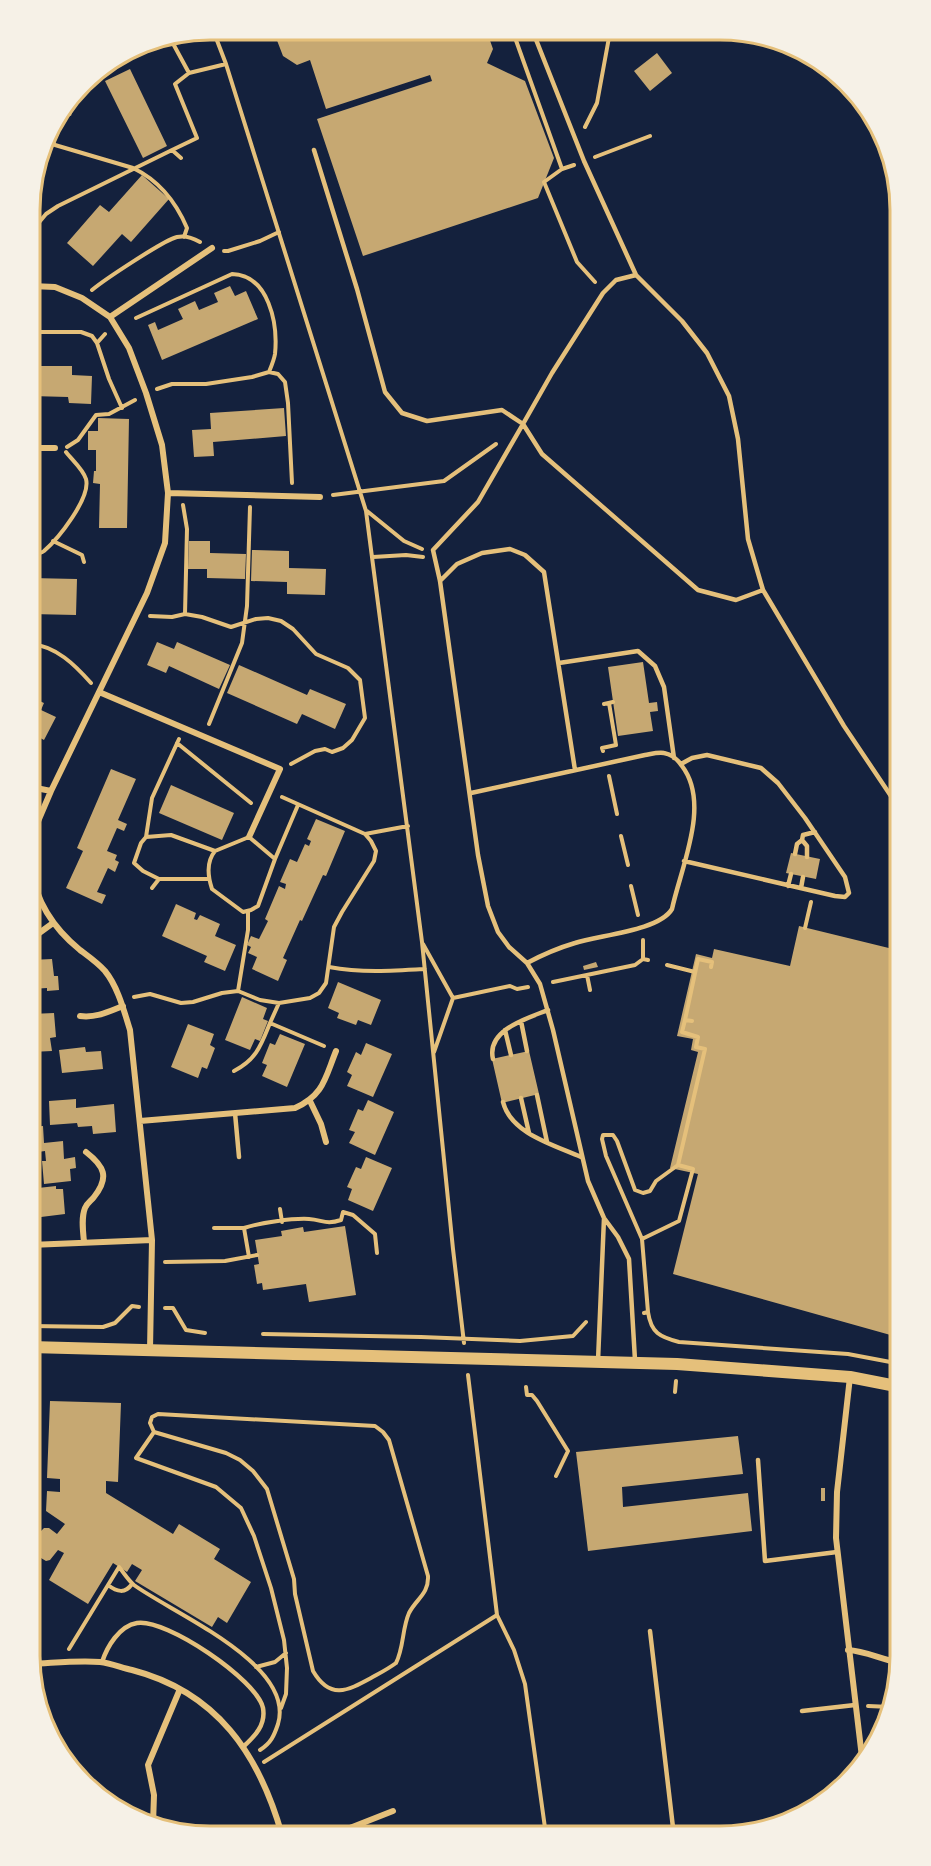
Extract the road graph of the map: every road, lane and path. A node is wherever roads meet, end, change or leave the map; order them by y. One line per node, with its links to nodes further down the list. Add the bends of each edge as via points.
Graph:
1 (217, 40): 6 (path)
2 (516, 40): 16 (path)
3 (536, 40): 9 (lane)
4 (609, 40): 9 (path, via 597,103)
5 (174, 45): 7 (path)
6 (226, 64): 7 (path); 18 (path)
7 (189, 73): 11 (path, via 176,84 197,138)
8 (650, 136): 14 (path)
9 (576, 139): 14 (lane)
10 (54, 143): 15 (path)
11 (172, 150): 13 (path); 15 (path)
12 (314, 150): 31 (lane, via 385,392 402,413 427,421 502,410)
13 (181, 158)
14 (584, 161): 16 (path); 21 (lane)
15 (133, 168): 17 (path, via 58,206); 19 (path, via 144,173 177,205 187,228)
16 (562, 169): 23 (path, via 544,182 577,262)
17 (41, 220)
18 (279, 232): 20 (path, via 228,251); 35 (path)
19 (184, 237): 20 (path); 24 (path, via 165,243)
20 (212, 248): 25 (street)
21 (636, 276): 23 (lane, via 616,280); 49 (lane, via 707,353 729,396 738,439 748,539)
22 (41, 286): 24 (street, via 55,287)
23 (603, 293): 31 (lane)
24 (82, 298): 25 (street)
25 (110, 317): 26 (street)
26 (117, 329): 28 (path, via 232,274 241,274 257,282 274,324 275,355); 29 (street, via 129,348)
27 (41, 332): 30 (path, via 81,332 92,336)
28 (269, 372): 29 (path, via 206,384 172,384); 39 (path, via 278,374 285,382)
29 (146, 393): 30 (path); 36 (street, via 162,445)
30 (122, 408): 42 (path, via 96,416 78,440 64,450 86,479 86,488 69,522)
31 (523, 424): 48 (lane, via 478,502 433,550); 49 (lane, via 542,454 699,590 736,600)
32 (498, 442): 35 (path, via 444,481)
33 (41, 448): 34 (street)
34 (55, 448)
35 (361, 490): 40 (path); 41 (path)
36 (168, 493): 37 (street); 50 (street, via 165,543)
37 (181, 493): 38 (street); 51 (path, via 187,529)
38 (250, 495): 39 (street); 52 (path)
39 (293, 496): 40 (street)
40 (320, 497)
41 (366, 511): 43 (path); 46 (path)
42 (53, 541): 44 (path); 47 (path, via 82,555)
43 (404, 541)
44 (41, 553)
45 (406, 555): 46 (path)
46 (373, 557): 75 (path)
47 (84, 562)
48 (440, 581): 54 (lane, via 457,564 482,553 510,549 525,555 544,572); 69 (lane)
49 (763, 590): 70 (lane)
50 (138, 614): 51 (path, via 172,618); 55 (street)
51 (185, 614): 52 (path, via 231,627)
52 (244, 624): 58 (path, via 242,643); 63 (path, via 267,618 281,621 316,654 348,668 360,680 365,718 352,740 343,748 315,752)
53 (41, 645): 55 (path, via 60,654)
54 (559, 663): 61 (lane, via 638,651 655,666 664,687); 64 (lane)
55 (99, 692): 57 (street); 67 (street)
56 (609, 703): 60 (path, via 616,745 602,748)
57 (185, 728): 58 (street); 59 (path)
58 (204, 736): 63 (street)
59 (177, 743): 72 (path); 79 (path, via 152,798)
60 (603, 752)
61 (674, 758): 62 (lane); 64 (lane, via 664,753 645,755)
62 (681, 764): 76 (lane, via 707,755 761,768 778,783); 86 (lane, via 690,777 696,810)
63 (280, 770): 68 (street)
64 (575, 770): 69 (lane)
65 (609, 776): 73 (path)
66 (41, 789): 67 (street)
67 (51, 791): 74 (street)
68 (270, 792): 71 (path); 72 (street)
69 (471, 793): 105 (lane, via 478,855 492,918 509,947)
70 (890, 795)
71 (298, 805): 77 (path); 85 (path)
72 (261, 811): 80 (street)
73 (617, 814)
74 (41, 815)
75 (408, 826): 77 (path); 104 (path)
76 (815, 832): 81 (lane); 95 (lane, via 845,877 849,893 844,897)
77 (365, 834): 107 (path, via 376,851 374,861 334,927)
78 (621, 836): 87 (path)
79 (146, 837): 82 (path, via 171,835); 90 (path, via 134,863)
80 (249, 837): 82 (path); 85 (path)
81 (802, 838): 83 (lane); 84 (lane)
82 (215, 851): 91 (path)
83 (795, 854)
84 (807, 856)
85 (275, 859): 98 (path, via 258,906)
86 (684, 861): 93 (lane); 105 (lane, via 672,909 661,920 576,942)
87 (628, 865)
88 (791, 874): 93 (lane)
89 (803, 877): 95 (lane)
90 (159, 879): 91 (path); 94 (path)
91 (209, 879): 98 (path, via 212,889 243,912)
92 (631, 886): 99 (path)
93 (788, 886): 95 (lane)
94 (152, 888)
95 (801, 888)
96 (812, 901): 101 (path)
97 (41, 903): 100 (street)
98 (248, 911): 115 (path)
99 (638, 915)
100 (53, 923): 102 (street); 117 (street, via 105,970)
101 (805, 928)
102 (40, 932)
103 (643, 940): 111 (path, via 645,960)
104 (422, 942): 109 (path); 116 (path)
105 (527, 963): 120 (lane, via 540,984)
106 (667, 965): 110 (path)
107 (329, 967): 109 (path, via 368,972); 118 (path, via 319,993)
108 (711, 967): 110 (path, via 712,962 698,959)
109 (425, 969): 129 (path)
110 (695, 972): 122 (path)
111 (587, 975): 112 (path); 114 (path)
112 (559, 981)
113 (523, 988): 116 (path, via 510,986)
114 (591, 990)
115 (238, 991): 117 (path, via 181,1003 150,994); 118 (path)
116 (453, 998): 129 (path)
117 (120, 999): 119 (street)
118 (279, 1003): 125 (path)
119 (123, 1006): 121 (street, via 101,1015); 138 (street, via 130,1030)
120 (548, 1010): 123 (lane); 144 (lane)
121 (80, 1016)
122 (685, 1020): 124 (path); 145 (path, via 682,1032 698,1036 696,1047 705,1049)
123 (520, 1021): 126 (lane); 128 (lane)
124 (692, 1021)
125 (270, 1023): 127 (path); 132 (path, via 258,1051 246,1065)
126 (505, 1030): 130 (lane); 131 (lane, via 495,1041)
127 (336, 1051): 135 (street, via 320,1090)
128 (527, 1051)
129 (433, 1055): 165 (path)
130 (511, 1055)
131 (493, 1059)
132 (234, 1071)
133 (537, 1095): 141 (lane)
134 (521, 1098): 139 (lane)
135 (310, 1101): 137 (street, via 295,1108); 140 (street)
136 (503, 1102): 139 (lane, via 506,1113)
137 (235, 1113): 138 (street); 143 (lane)
138 (140, 1121): 152 (street)
139 (530, 1133): 141 (lane)
140 (326, 1142)
141 (548, 1142): 144 (lane)
142 (86, 1152): 153 (street, via 98,1161 104,1174 102,1186 86,1205 82,1217)
143 (239, 1157)
144 (581, 1157): 147 (lane)
145 (678, 1165): 151 (path, via 693,1169 680,1221); 151 (path, via 656,1181 650,1191 635,1191 617,1141 613,1135 603,1135 606,1155)
146 (280, 1209): 148 (path)
147 (604, 1218): 168 (lane); 170 (lane, via 629,1259)
148 (282, 1222): 150 (path); 155 (path, via 308,1219 330,1226 341,1220 343,1212 353,1215 375,1234)
149 (214, 1228): 150 (path)
150 (244, 1228): 157 (path)
151 (642, 1239): 169 (path, via 646,1312 664,1338 679,1345 848,1354)
152 (152, 1240): 153 (street); 158 (street)
153 (84, 1242): 154 (street)
154 (40, 1244)
155 (377, 1253)
156 (257, 1255): 157 (path)
157 (249, 1257): 158 (path, via 225,1262)
158 (153, 1263): 167 (street)
159 (136, 1307): 162 (path, via 103,1327)
160 (168, 1308): 163 (path, via 173,1308 186,1330)
161 (587, 1320): 164 (path, via 573,1335 520,1341)
162 (40, 1326)
163 (207, 1333)
164 (254, 1334)
165 (464, 1343)
166 (40, 1347): 167 (main road)
167 (150, 1350): 168 (main road)
168 (598, 1361): 170 (main road)
169 (890, 1362)
170 (635, 1363): 172 (main road)
171 (467, 1367): 184 (path)
172 (850, 1377): 174 (main road); 180 (street, via 837,1492)
173 (676, 1381): 176 (path)
174 (890, 1385)
175 (526, 1387): 179 (path, via 526,1395 537,1401 568,1451)
176 (675, 1392)
177 (154, 1432): 177 (path, via 150,1423 158,1414 375,1426 383,1432 428,1576 428,1585 409,1612 396,1663 349,1690 331,1688 318,1678 267,1489 253,1471 233,1456); 187 (path, via 136,1458 216,1487 241,1508 271,1588)
178 (758, 1460): 180 (lane, via 765,1561)
179 (556, 1476)
180 (837, 1552): 186 (street)
181 (119, 1567): 183 (path)
182 (132, 1584): 183 (path, via 123,1591)
183 (108, 1585): 189 (path)
184 (497, 1615): 201 (path); 206 (path, via 525,1684)
185 (650, 1631): 207 (lane)
186 (848, 1650): 188 (street); 194 (street)
187 (286, 1653): 192 (path, via 275,1662); 196 (path, via 286,1694)
188 (890, 1661)
189 (60, 1662): 190 (street); 191 (street)
190 (102, 1662): 193 (street, via 147,1674); 199 (lane, via 106,1650 123,1629 138,1623 165,1628 189,1640 212,1655 260,1700 263,1720 258,1732)
191 (41, 1663)
192 (255, 1667)
193 (180, 1689): 199 (street, via 217,1716); 203 (street, via 148,1765)
194 (855, 1705): 198 (lane); 200 (street)
195 (868, 1706): 197 (path)
196 (281, 1707)
197 (882, 1707)
198 (802, 1711)
199 (243, 1746): 201 (street)
200 (861, 1751)
201 (256, 1767): 204 (street)
202 (393, 1811): 205 (street)
203 (153, 1816)
204 (279, 1826)
205 (355, 1826)
206 (545, 1826)
207 (673, 1826)

